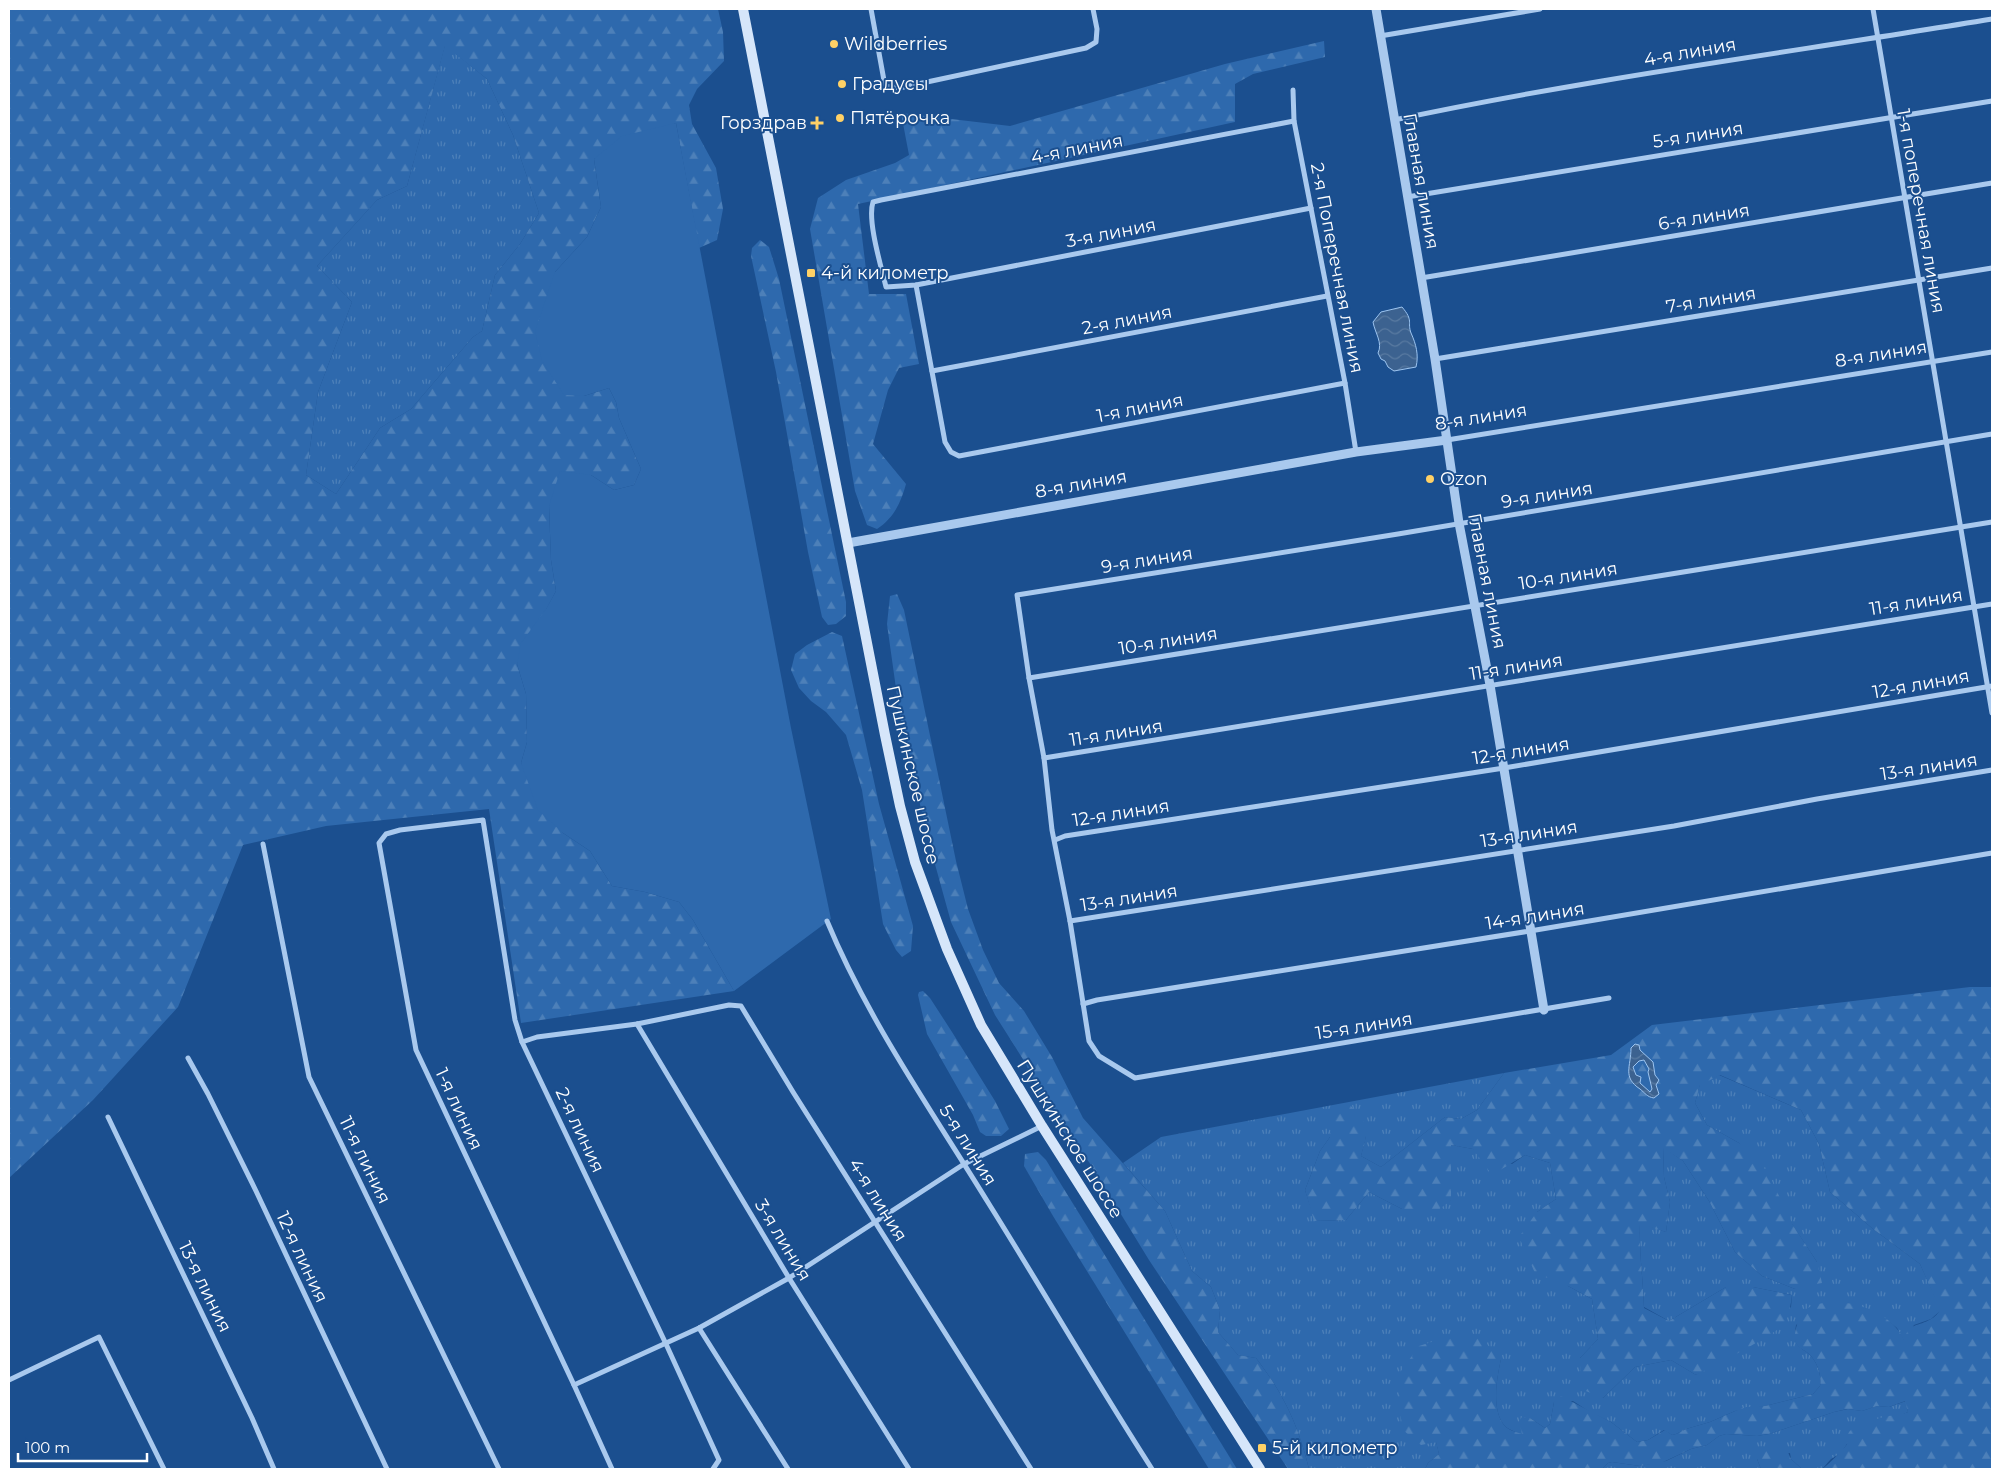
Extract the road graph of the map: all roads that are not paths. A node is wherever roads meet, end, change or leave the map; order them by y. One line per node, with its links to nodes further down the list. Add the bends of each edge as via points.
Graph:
1 (744, 9): 37 (main road, Пушкинское шоссе)
2 (870, 9): 3 (street, via 885,86 899,88 1086,48 1096,42)
3 (1093, 9)
4 (1376, 9): 8 (street, Главная линия)
5 (1540, 9): 8 (street)
6 (1873, 9): 9 (street, 1-я поперечная линия)
7 (1992, 18): 9 (street, 4-я линия)
8 (1380, 36): 13 (street, Главная линия)
9 (1879, 38): 12 (street, 1-я поперечная линия); 13 (street, 4-я линия, via 1489,100)
10 (1293, 90): 14 (street, 2-я Поперечная линия)
11 (1992, 101): 12 (street, 5-я линия)
12 (1892, 117): 16 (street, 5-я линия); 17 (street, 1-я поперечная линия)
13 (1394, 120): 16 (street, Главная линия)
14 (1294, 121): 18 (street, 4-я линия, via 881,200 873,202); 19 (street, 2-я Поперечная линия)
15 (1992, 183): 17 (street, 6-я линия)
16 (1408, 197): 21 (street, Главная линия)
17 (1904, 198): 21 (street, 6-я линия); 22 (street, 1-я поперечная линия)
18 (871, 208): 23 (street, 3-я линия, via 886,287)
19 (1311, 208): 23 (street, 3-я линия); 24 (street, 2-я Поперечная линия)
20 (1992, 268): 22 (street, 7-я линия)
21 (1421, 278): 26 (street, Главная линия)
22 (1920, 280): 26 (street, 7-я линия); 27 (street, 1-я поперечная линия)
23 (916, 285): 28 (street)
24 (1327, 296): 28 (street, 2-я линия); 29 (street, 2-я Поперечная линия)
25 (1992, 352): 27 (street, 8-я линия)
26 (1435, 359): 31 (street, Главная линия)
27 (1932, 362): 31 (street, 8-я линия); 32 (street, 1-я поперечная линия)
28 (932, 370): 29 (street, 1-я линия, via 945,442 951,452 959,456)
29 (1346, 383): 33 (street, 2-я Поперечная линия)
30 (1992, 434): 32 (street, 9-я линия)
31 (1447, 440): 33 (street, 8-я линия); 35 (street, Главная линия)
32 (1947, 442): 35 (street, 9-я линия); 36 (street, 1-я поперечная линия)
33 (1356, 452): 37 (street, 8-я линия)
34 (1992, 522): 36 (street, 10-я линия)
35 (1459, 524): 39 (street, Главная линия); 41 (street, 9-я линия, via 1017,594)
36 (1960, 527): 39 (street, 10-я линия); 40 (street, 1-я поперечная линия)
37 (848, 543): 63 (main road, Пушкинское шоссе, via 892,770 915,862 947,948 981,1025)
38 (1992, 604): 40 (street, 11-я линия)
39 (1474, 605): 41 (street, 10-я линия); 42 (street, Главная линия)
40 (1975, 607): 42 (street, 11-я линия); 43 (street, 1-я поперечная линия)
41 (1029, 678): 45 (street)
42 (1490, 685): 45 (street, 11-я линия); 46 (street, Главная линия)
43 (1990, 686): 44 (street, 1-я поперечная линия); 46 (street, 12-я линия)
44 (1992, 713)
45 (1044, 758): 49 (street)
46 (1504, 768): 49 (street, 12-я линия); 51 (street, Главная линия)
47 (1992, 770): 51 (street, 13-я линия)
48 (483, 820): 60 (street, 2-я линия); 70 (street, 1-я линия, via 400,830 386,834 379,843 416,1050)
49 (1055, 840): 54 (street)
50 (262, 844): 74 (street, 11-я линия, via 309,1077)
51 (1518, 850): 54 (street, 13-я линия); 55 (street, Главная линия)
52 (1992, 853): 55 (street, 14-я линия)
53 (827, 921): 64 (street, 5-я линия, via 845,964 871,1012)
54 (1070, 921): 57 (street)
55 (1530, 931): 57 (street, 14-я линия); 58 (street, Главная линия)
56 (1609, 998): 58 (street, 15-я линия)
57 (1083, 1004): 58 (street, 15-я линия, via 1089,1041 1099,1056 1135,1078)
58 (1544, 1010)
59 (637, 1024): 60 (street, via 537,1037); 65 (street, 4-я линия, via 729,1005 741,1006); 66 (street, 3-я линия)
60 (522, 1042): 68 (street, 2-я линия)
61 (188, 1058): 73 (street, 12-я линия, via 256,1191)
62 (108, 1118): 72 (street, 13-я линия)
63 (1042, 1126): 64 (street); 81 (main road, Пушкинское шоссе)
64 (964, 1164): 65 (street); 80 (street, 5-я линия)
65 (876, 1222): 66 (street); 79 (street, 4-я линия)
66 (789, 1278): 67 (street); 78 (street, 3-я линия)
67 (700, 1328): 68 (street); 77 (street)
68 (666, 1344): 70 (street); 76 (street, 2-я линия, via 719,1460)
69 (9, 1380): 71 (street, via 99,1337)
70 (574, 1385): 75 (street, 1-я линия)
71 (164, 1469)
72 (274, 1469)
73 (387, 1469)
74 (499, 1469)
75 (612, 1469)
76 (713, 1469)
77 (788, 1469)
78 (909, 1469)
79 (1032, 1469)
80 (1152, 1469)
81 (1260, 1469)

